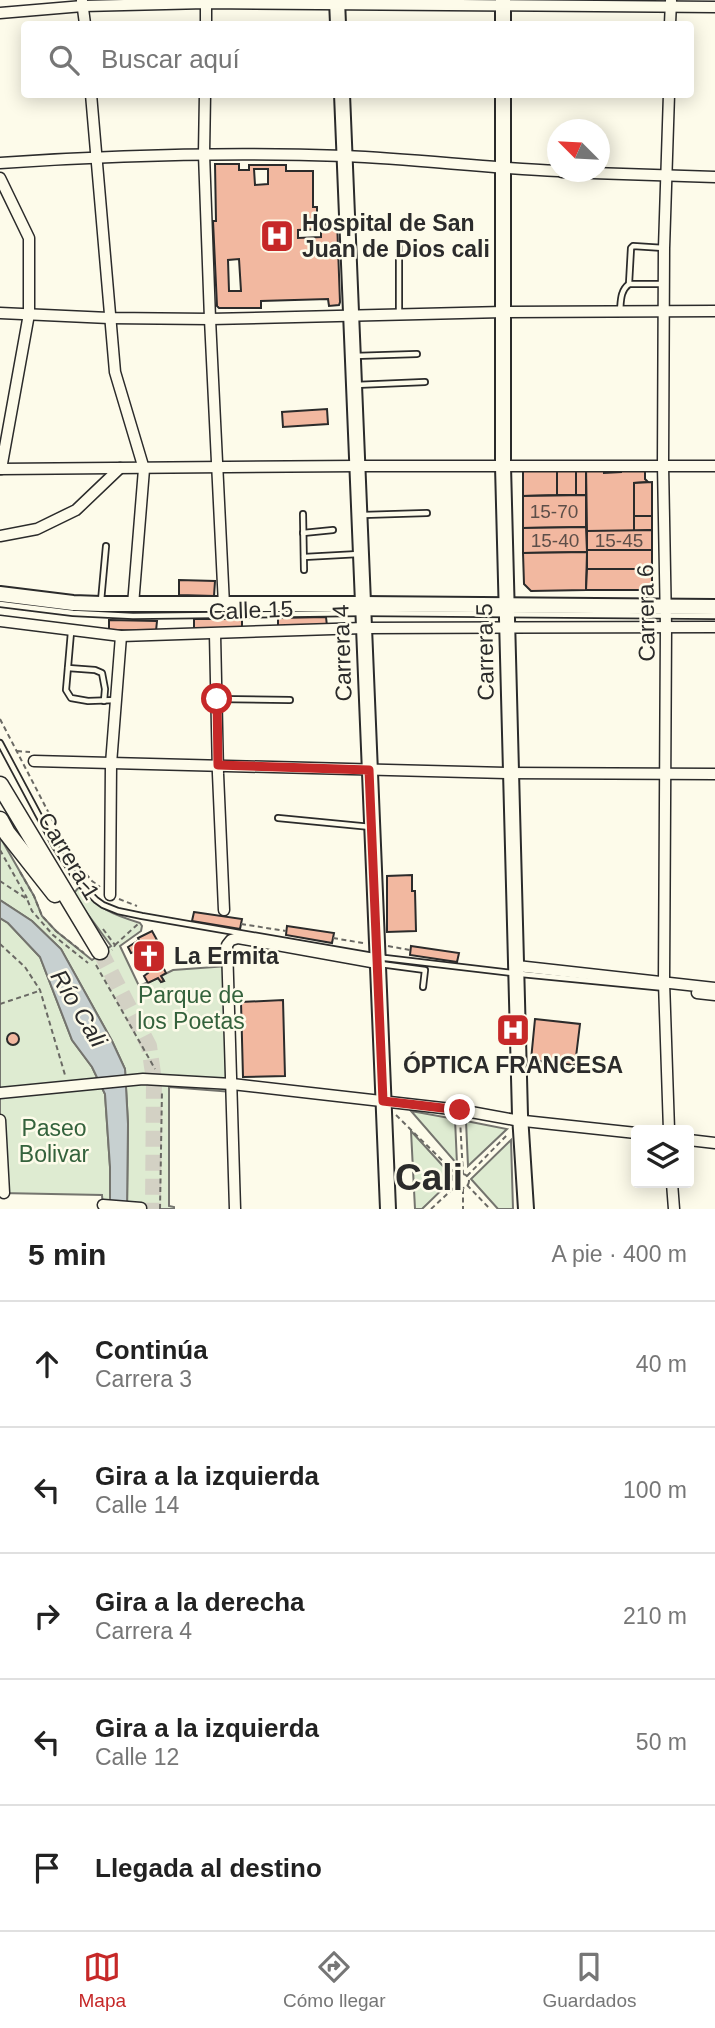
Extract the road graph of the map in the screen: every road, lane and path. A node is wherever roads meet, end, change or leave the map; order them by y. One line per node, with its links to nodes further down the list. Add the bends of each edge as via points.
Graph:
1 (206, 1): 2 (street); 4 (street); 9 (street)
2 (337, 2): 3 (street); 10 (street)
3 (503, 2): 5 (street); 11 (street)
4 (83, 3): 7 (street); 8 (street)
5 (671, 3): 6 (street); 12 (street)
6 (715, 7)
7 (0, 13)
8 (85, 21)
9 (206, 21)
10 (338, 21)
11 (503, 21)
12 (670, 21)
13 (91, 98): 19 (street)
14 (205, 98): 18 (street)
15 (342, 98): 20 (street, Carrera 4)
16 (503, 98): 22 (street, Carrera 5)
17 (668, 98): 25 (street, Carrera 6)
18 (204, 154): 19 (street); 20 (street); 41 (street)
19 (96, 156): 21 (street); 40 (street)
20 (344, 156): 22 (street); 39 (street, Carrera 4)
21 (0, 163)
22 (503, 169): 23 (street); 35 (street, Carrera 5)
23 (547, 171)
24 (610, 173): 25 (street)
25 (667, 176): 26 (street); 29 (street, Carrera 6)
26 (715, 177)
27 (0, 178): 37 (street, via 29,237)
28 (399, 246): 38 (lane)
29 (664, 248): 30 (lane, via 631,248); 31 (street, Carrera 6)
30 (629, 284): 31 (lane); 32 (lane, via 623,290)
31 (664, 284): 33 (street, Carrera 6)
32 (620, 311): 33 (street); 35 (street)
33 (664, 311): 34 (street); 46 (street, Carrera 6)
34 (715, 311)
35 (503, 312): 38 (street); 48 (street, Carrera 5)
36 (0, 313): 37 (street)
37 (30, 314): 40 (street); 53 (street)
38 (400, 315): 39 (street)
39 (351, 317): 41 (street); 43 (street, Carrera 4)
40 (109, 318): 41 (street); 51 (street, via 115,372)
41 (210, 319): 52 (street)
42 (417, 354): 43 (lane)
43 (353, 356): 45 (street, Carrera 4)
44 (425, 382): 45 (lane)
45 (355, 385): 47 (street, Carrera 4)
46 (663, 465): 48 (street); 49 (street); 72 (street, Carrera 6)
47 (357, 466): 48 (street); 52 (street); 56 (street, Carrera 4)
48 (503, 466): 71 (street, Carrera 5)
49 (715, 466)
50 (120, 468): 51 (street); 53 (street); 59 (street, via 76,510 37,528)
51 (145, 468): 52 (street); 67 (street)
52 (217, 468): 68 (street)
53 (0, 470)
54 (427, 513): 56 (lane)
55 (303, 514): 58 (lane)
56 (358, 515): 61 (street, Carrera 4)
57 (333, 530): 58 (lane)
58 (303, 533): 62 (lane)
59 (0, 536)
60 (106, 546): 65 (lane)
61 (360, 554): 62 (lane); 70 (street, Carrera 4)
62 (304, 557): 63 (lane)
63 (304, 570)
64 (5, 599): 65 (street, Calle 15); 66 (lane); 70 (lane, via 73,613 133,616)
65 (101, 604): 67 (street, Calle 15)
66 (0, 605)
67 (133, 605): 68 (street, Calle 15)
68 (224, 605): 70 (street, Calle 15)
69 (715, 607): 72 (street, Calle 15)
70 (363, 608): 71 (street, Calle 15); 76 (street, Carrera 4)
71 (507, 616): 72 (street, Calle 15); 72 (street, Calle 15); 76 (street, Calle 15); 91 (street, Carrera 5)
72 (665, 616): 73 (lane); 75 (street, Calle 15); 92 (street, Carrera 6)
73 (715, 616)
74 (0, 621): 77 (street, Calle 15)
75 (715, 627)
76 (363, 628): 78 (street, Calle 15); 90 (street, Carrera 4)
77 (72, 631): 79 (street, Calle 15); 80 (lane)
78 (215, 634): 79 (street, Calle 15); 81 (street)
79 (121, 636): 82 (street)
80 (68, 668): 84 (lane, via 102,673); 84 (lane, via 66,690 71,698)
81 (217, 699): 83 (lane); 89 (street)
82 (116, 700): 84 (lane); 88 (street)
83 (290, 700)
84 (104, 701)
85 (0, 719): 101 (path, via 71,855)
86 (0, 743): 104 (lane, via 79,883 103,905)
87 (34, 761): 88 (street)
88 (110, 764): 89 (street); 101 (street)
89 (218, 765): 90 (street); 103 (street)
90 (369, 770): 91 (street); 97 (street, Carrera 4)
91 (511, 773): 92 (street); 113 (street, Carrera 5)
92 (666, 774): 93 (street); 114 (street, Carrera 6)
93 (715, 774)
94 (0, 785): 111 (main road, Carrera 1)
95 (278, 818): 97 (lane)
96 (0, 820): 111 (main road)
97 (372, 827): 112 (street, Carrera 4)
98 (0, 850): 102 (path)
99 (20, 873): 111 (path, via 42,916 57,931)
100 (0, 881): 102 (path)
101 (110, 895): 104 (path, via 144,909)
102 (27, 899): 111 (path, via 46,927)
103 (225, 910)
104 (142, 916): 111 (path, via 140,923); 112 (lane)
105 (241, 924): 106 (path)
106 (286, 931)
107 (333, 938): 108 (path)
108 (365, 943)
109 (0, 944): 117 (path, via 25,967)
110 (410, 950): 112 (path)
111 (97, 953)
112 (379, 955): 113 (lane); 115 (lane, via 425,970); 120 (street, via 231,940 227,946); 123 (street, Carrera 4)
113 (517, 970): 114 (street); 126 (street, Carrera 5)
114 (666, 984): 116 (street); 118 (street); 127 (street, Carrera 6)
115 (422, 987)
116 (715, 988)
117 (40, 990): 119 (path); 121 (path)
118 (715, 995)
119 (0, 1003)
120 (232, 1084): 121 (street, via 143,1079); 123 (street); 141 (street)
121 (68, 1086): 122 (street)
122 (0, 1093)
123 (386, 1105): 124 (street); 132 (path); 142 (street, Carrera 4)
124 (460, 1110): 126 (street); 133 (path)
125 (0, 1120): 138 (street)
126 (520, 1120): 128 (street); 146 (street, Carrera 5)
127 (669, 1125)
128 (631, 1132)
129 (508, 1134): 133 (path)
130 (694, 1141): 131 (street)
131 (715, 1143)
132 (458, 1175): 133 (path); 135 (path)
133 (465, 1175): 134 (path)
134 (467, 1185): 136 (path); 145 (path)
135 (457, 1186): 136 (path); 143 (path)
136 (463, 1188): 144 (path)
137 (672, 1188): 147 (street)
138 (4, 1194)
139 (104, 1205): 140 (street)
140 (141, 1208)
141 (235, 1209)
142 (388, 1209)
143 (431, 1209)
144 (463, 1209)
145 (490, 1209)
146 (526, 1209)
147 (674, 1209)

